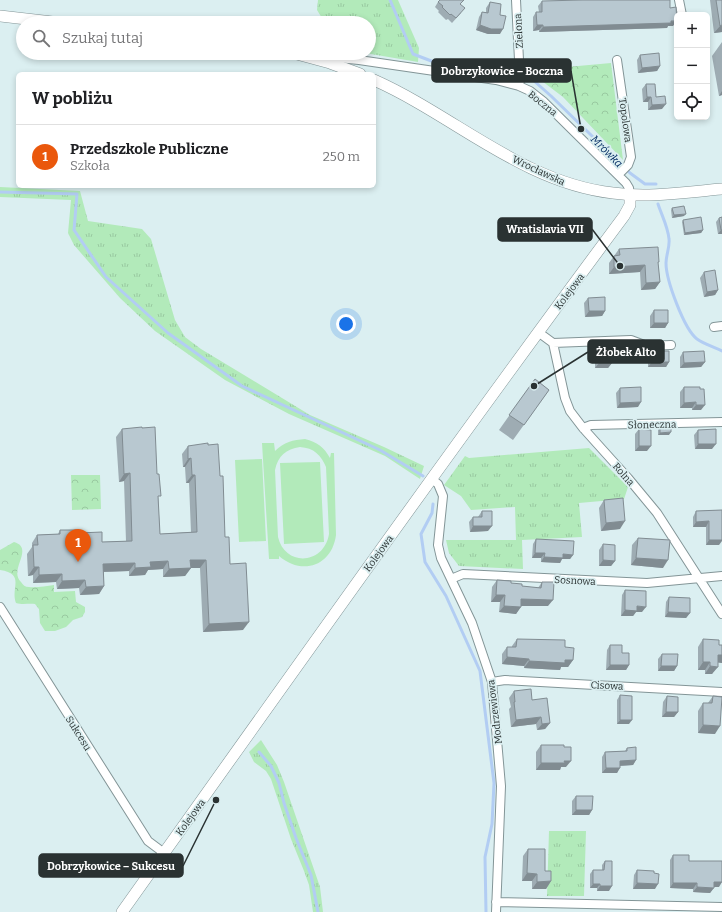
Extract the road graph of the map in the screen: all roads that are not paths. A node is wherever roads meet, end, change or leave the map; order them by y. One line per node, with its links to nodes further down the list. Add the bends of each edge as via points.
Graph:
1 (516, 0): 13 (street, Zielona)
2 (679, 0): 3 (street)
3 (681, 12)
4 (0, 16): 5 (street)
5 (16, 18)
6 (319, 60): 10 (street)
7 (335, 60): 10 (street, Boczna)
8 (359, 60): 13 (street, Boczna, via 496,80)
9 (617, 60): 14 (street, Topolowa, via 631,157)
10 (330, 63): 11 (street)
11 (355, 72)
12 (376, 81): 16 (street, Wrocławska, via 546,176 588,189)
13 (519, 86): 14 (street, Boczna, via 544,102)
14 (623, 170): 16 (street, Boczna)
15 (722, 189): 16 (street, Wrocławska)
16 (630, 194): 17 (street, Kolejowa, via 630,205 624,216)
17 (538, 332): 18 (street); 22 (street, Kolejowa)
18 (553, 343): 19 (street, via 631,340 647,346); 21 (street, Rolna, via 567,406)
19 (671, 345)
20 (722, 422): 21 (street, Słoneczna, via 591,425)
21 (583, 428): 25 (street, Rolna, via 657,512)
22 (432, 479): 24 (street, Modrzewiowa, via 442,493 438,545); 30 (street, Kolejowa)
23 (722, 576): 25 (street, Sosnowa)
24 (451, 579): 25 (street, Sosnowa, via 463,574 647,583); 28 (street, Modrzewiowa, via 472,623)
25 (700, 579): 27 (street, Rolna)
26 (0, 607): 30 (street, Sukcesu, via 148,842)
27 (722, 614)
28 (492, 682): 29 (street, Cisowa, via 505,680); 31 (street, Modrzewiowa, via 501,786)
29 (722, 692)
30 (164, 853): 33 (street, Kolejowa)
31 (496, 902): 32 (street); 34 (street, Modrzewiowa)
32 (722, 907)
33 (122, 912)
34 (496, 912)

